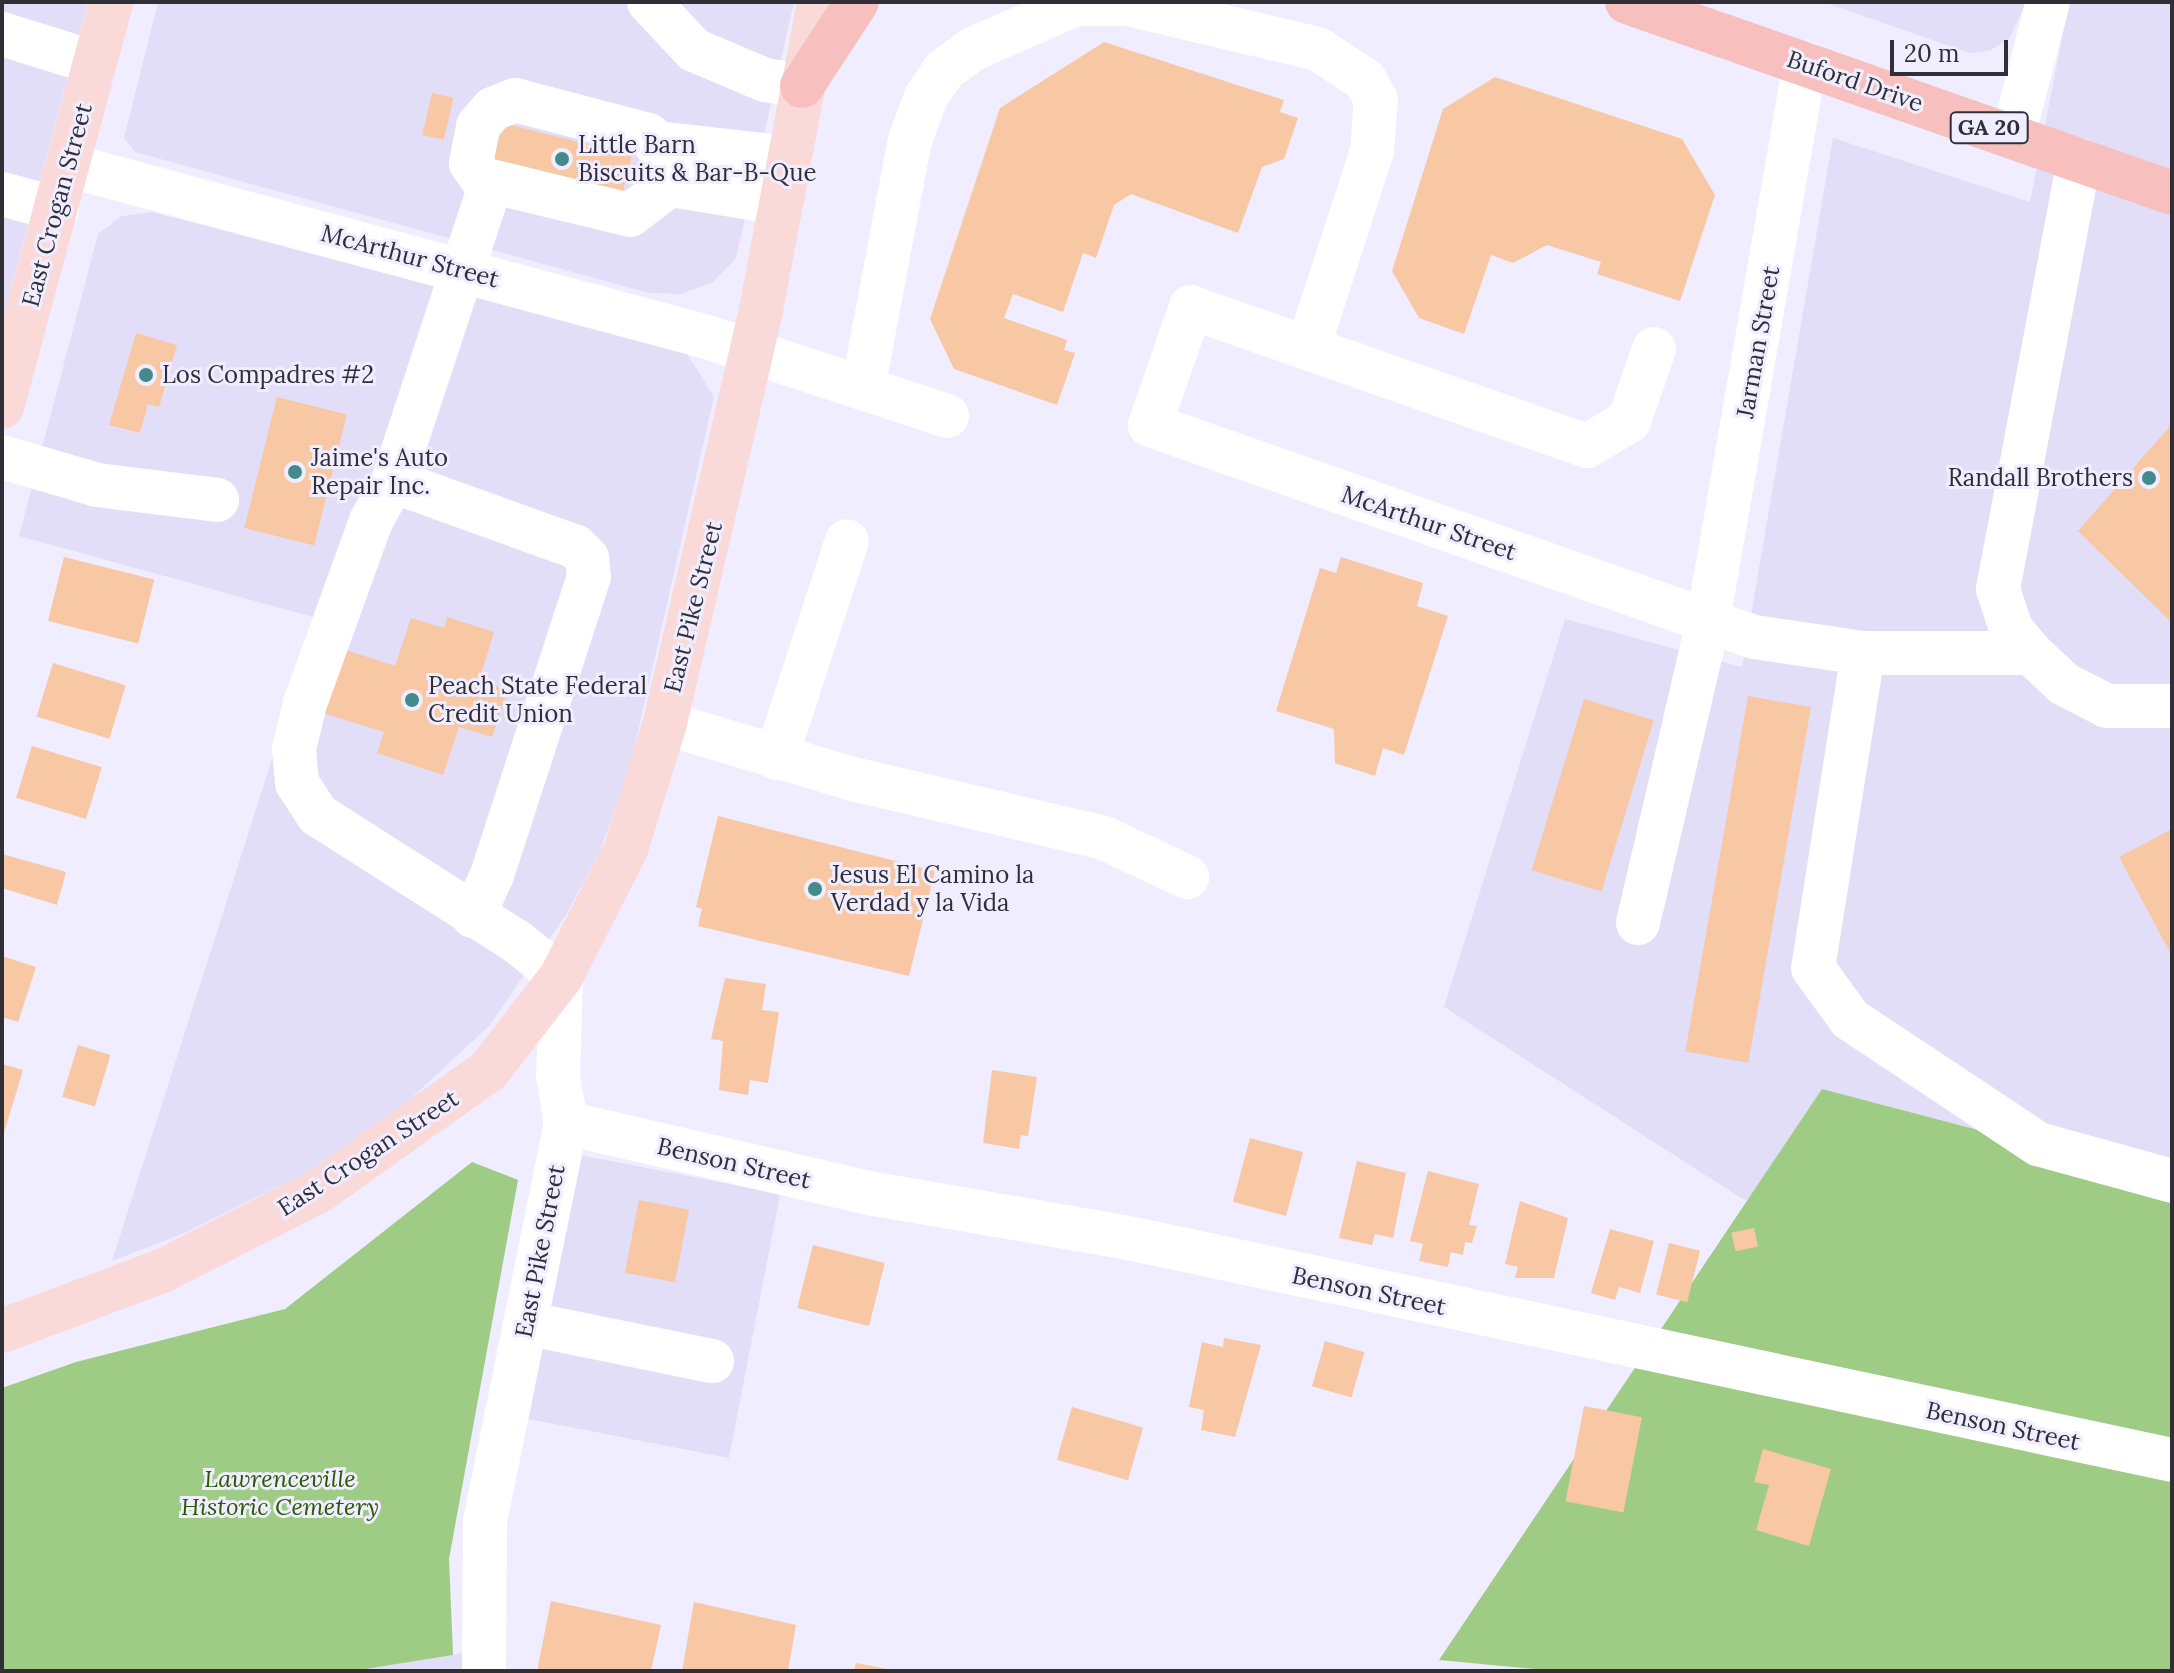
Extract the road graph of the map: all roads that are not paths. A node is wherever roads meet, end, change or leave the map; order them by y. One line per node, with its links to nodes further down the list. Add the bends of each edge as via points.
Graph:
1 (111, 2): 8 (main road, East Crogan Street)
2 (649, 2): 10 (street, via 694,50 765,80)
3 (819, 2): 10 (main road, East Pike Street)
4 (857, 2): 10 (highway)
5 (1627, 2): 9 (highway, Buford Drive / GA 20)
6 (2048, 2): 11 (street)
7 (2, 34): 8 (street)
8 (95, 63): 15 (main road, East Crogan Street)
9 (1805, 63): 11 (highway, Buford Drive / GA 20); 32 (street, Jarman Street)
10 (802, 86): 12 (main road, East Pike Street)
11 (2013, 136): 13 (highway, Buford Drive / GA 20)
12 (790, 158): 14 (street); 19 (main road, East Pike Street)
13 (2079, 160): 17 (highway, Buford Drive / GA 20); 34 (street, via 1998,589 2011,629)
14 (662, 163): 16 (street, via 656,201 630,215); 16 (street, via 632,130 506,102 484,116 473,137 471,163); 19 (street)
15 (67, 165): 20 (main road, East Crogan Street); 21 (street, McArthur Street)
16 (491, 183): 21 (street)
17 (2172, 193)
18 (2, 194): 20 (street)
19 (781, 203): 24 (main road, East Pike Street)
20 (57, 209): 26 (main road, East Crogan Street)
21 (466, 270): 24 (street, McArthur Street); 29 (street)
22 (1308, 348): 23 (street, via 1587,446 1629,421); 25 (street, via 1372,151 1376,100 1365,80 1318,49 1128,4 1076,4 973,49 944,70 926,97 910,140); 32 (street, McArthur Street, via 1191,307 1150,425)
23 (1654, 349)
24 (752, 350): 25 (street, McArthur Street); 36 (main road, East Pike Street)
25 (863, 388): 27 (street, McArthur Street)
26 (2, 407)
27 (947, 416)
28 (2, 457): 30 (street, via 97,485)
29 (393, 481): 39 (street, via 371,521 305,703 294,749 297,783 318,815); 39 (street, via 576,547 587,558 589,577 492,875)
30 (217, 500)
31 (847, 541): 37 (street)
32 (1708, 621): 33 (street, McArthur Street, via 1754,637); 40 (street, Jarman Street)
33 (1863, 653): 34 (street, McArthur Street); 43 (street, via 1813,968 1850,1019 2038,1144)
34 (2031, 653): 35 (street, via 2064,684 2107,706)
35 (2172, 706)
36 (665, 723): 37 (street); 41 (main road, East Pike Street, via 626,849)
37 (776, 758): 38 (street, via 1104,838)
38 (1187, 877)
39 (473, 916): 41 (street)
40 (1638, 923)
41 (561, 977): 42 (street, East Pike Street, via 558,1076); 45 (main road, East Crogan Street, via 489,1070 319,1191 162,1271)
42 (566, 1123): 44 (street, East Pike Street); 47 (street, Benson Street, via 869,1193 1124,1237)
43 (2172, 1181)
44 (525, 1323): 46 (street); 48 (street, East Pike Street, via 485,1522)
45 (2, 1331)
46 (712, 1361)
47 (2172, 1460)
48 (484, 1671)

